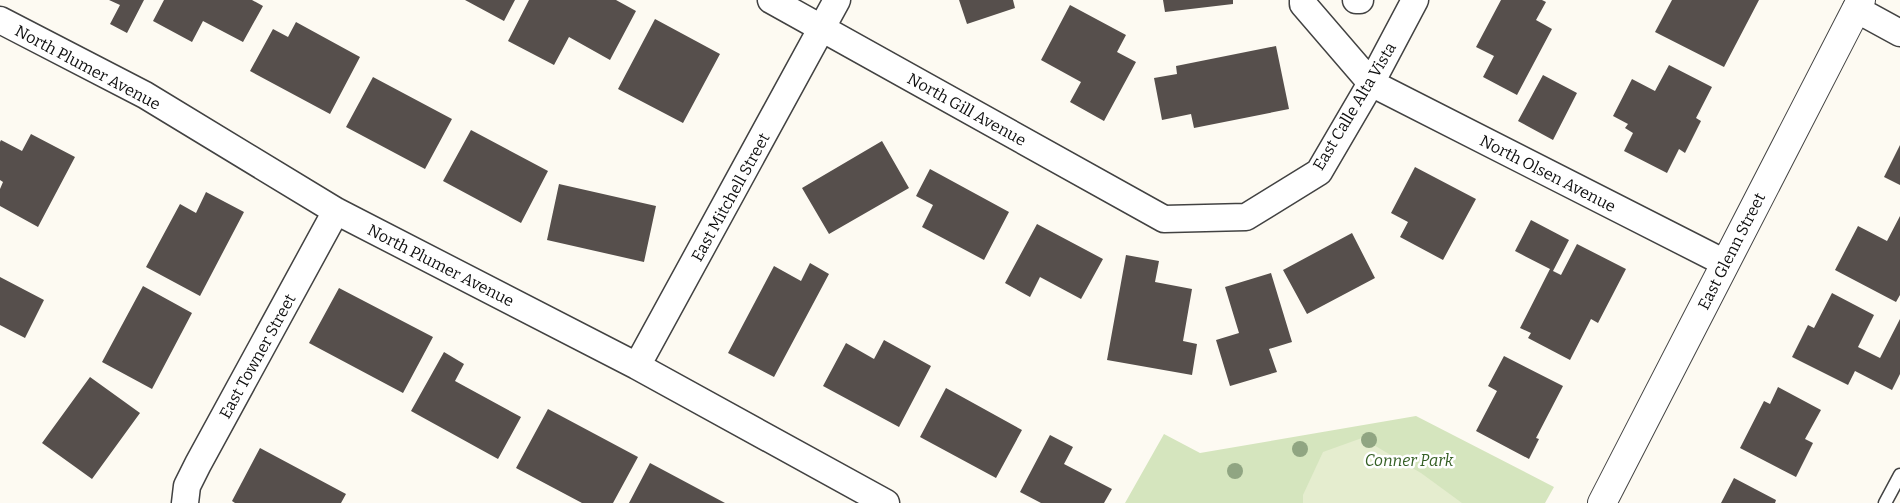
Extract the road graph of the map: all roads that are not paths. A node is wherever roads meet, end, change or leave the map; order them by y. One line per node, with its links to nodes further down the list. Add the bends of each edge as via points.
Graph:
1 (770, 0): 9 (street, North Gill Avenue)
2 (837, 0): 9 (street, East Mitchell Street)
3 (1303, 0): 11 (street)
4 (1356, 0): 5 (street)
5 (1360, 0)
6 (1414, 0): 11 (street, East Calle Alta Vista)
7 (1859, 5): 10 (street); 14 (street, East Glenn Street)
8 (0, 20): 12 (street, North Plumer Avenue, via 145,95)
9 (822, 27): 13 (street, North Gill Avenue); 15 (street, East Mitchell Street)
10 (1900, 33)
11 (1371, 83): 13 (street, East Calle Alta Vista, via 1318,172 1246,217); 14 (street, North Olsen Avenue)
12 (336, 211): 15 (street, North Plumer Avenue); 17 (street, East Towner Street, via 198,464 187,486)
13 (1164, 219)
14 (1726, 263): 19 (street, East Glenn Street)
15 (637, 366): 18 (street, North Plumer Avenue)
16 (1900, 475): 20 (lane)
17 (185, 503)
18 (886, 503)
19 (1602, 503)
20 (1885, 503)

